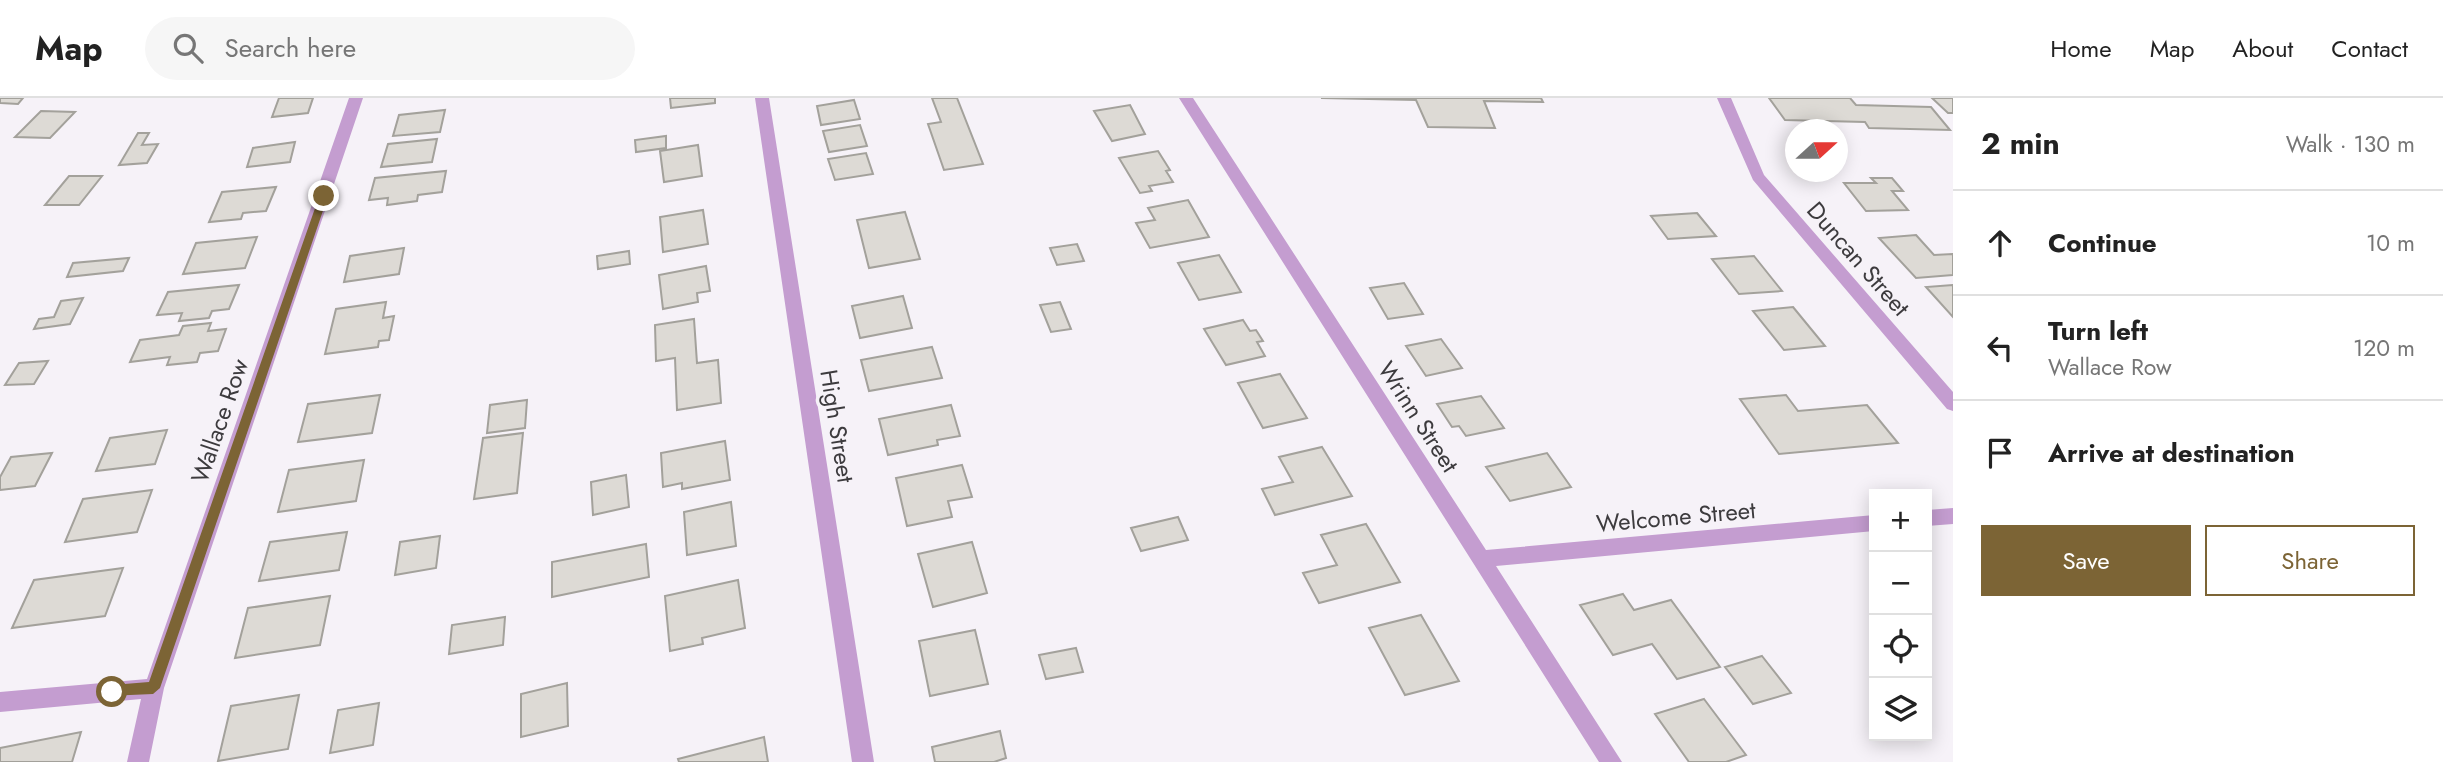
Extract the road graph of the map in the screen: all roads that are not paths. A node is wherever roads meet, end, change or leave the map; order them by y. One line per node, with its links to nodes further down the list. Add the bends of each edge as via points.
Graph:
1 (356, 98): 10 (street, Wallace Row)
2 (762, 98): 13 (street, High Street)
3 (1186, 98): 9 (street, Wrinn Street)
4 (1724, 98): 5 (street, Duncan Street, via 1758,177)
5 (1953, 404)
6 (1953, 516): 7 (street)
7 (1932, 518)
8 (1869, 523): 9 (street, Welcome Street)
9 (1482, 559): 14 (street, Wrinn Street)
10 (153, 688): 11 (street); 12 (street, Wallace Row)
11 (0, 702)
12 (138, 762)
13 (863, 762)
14 (1611, 762)

